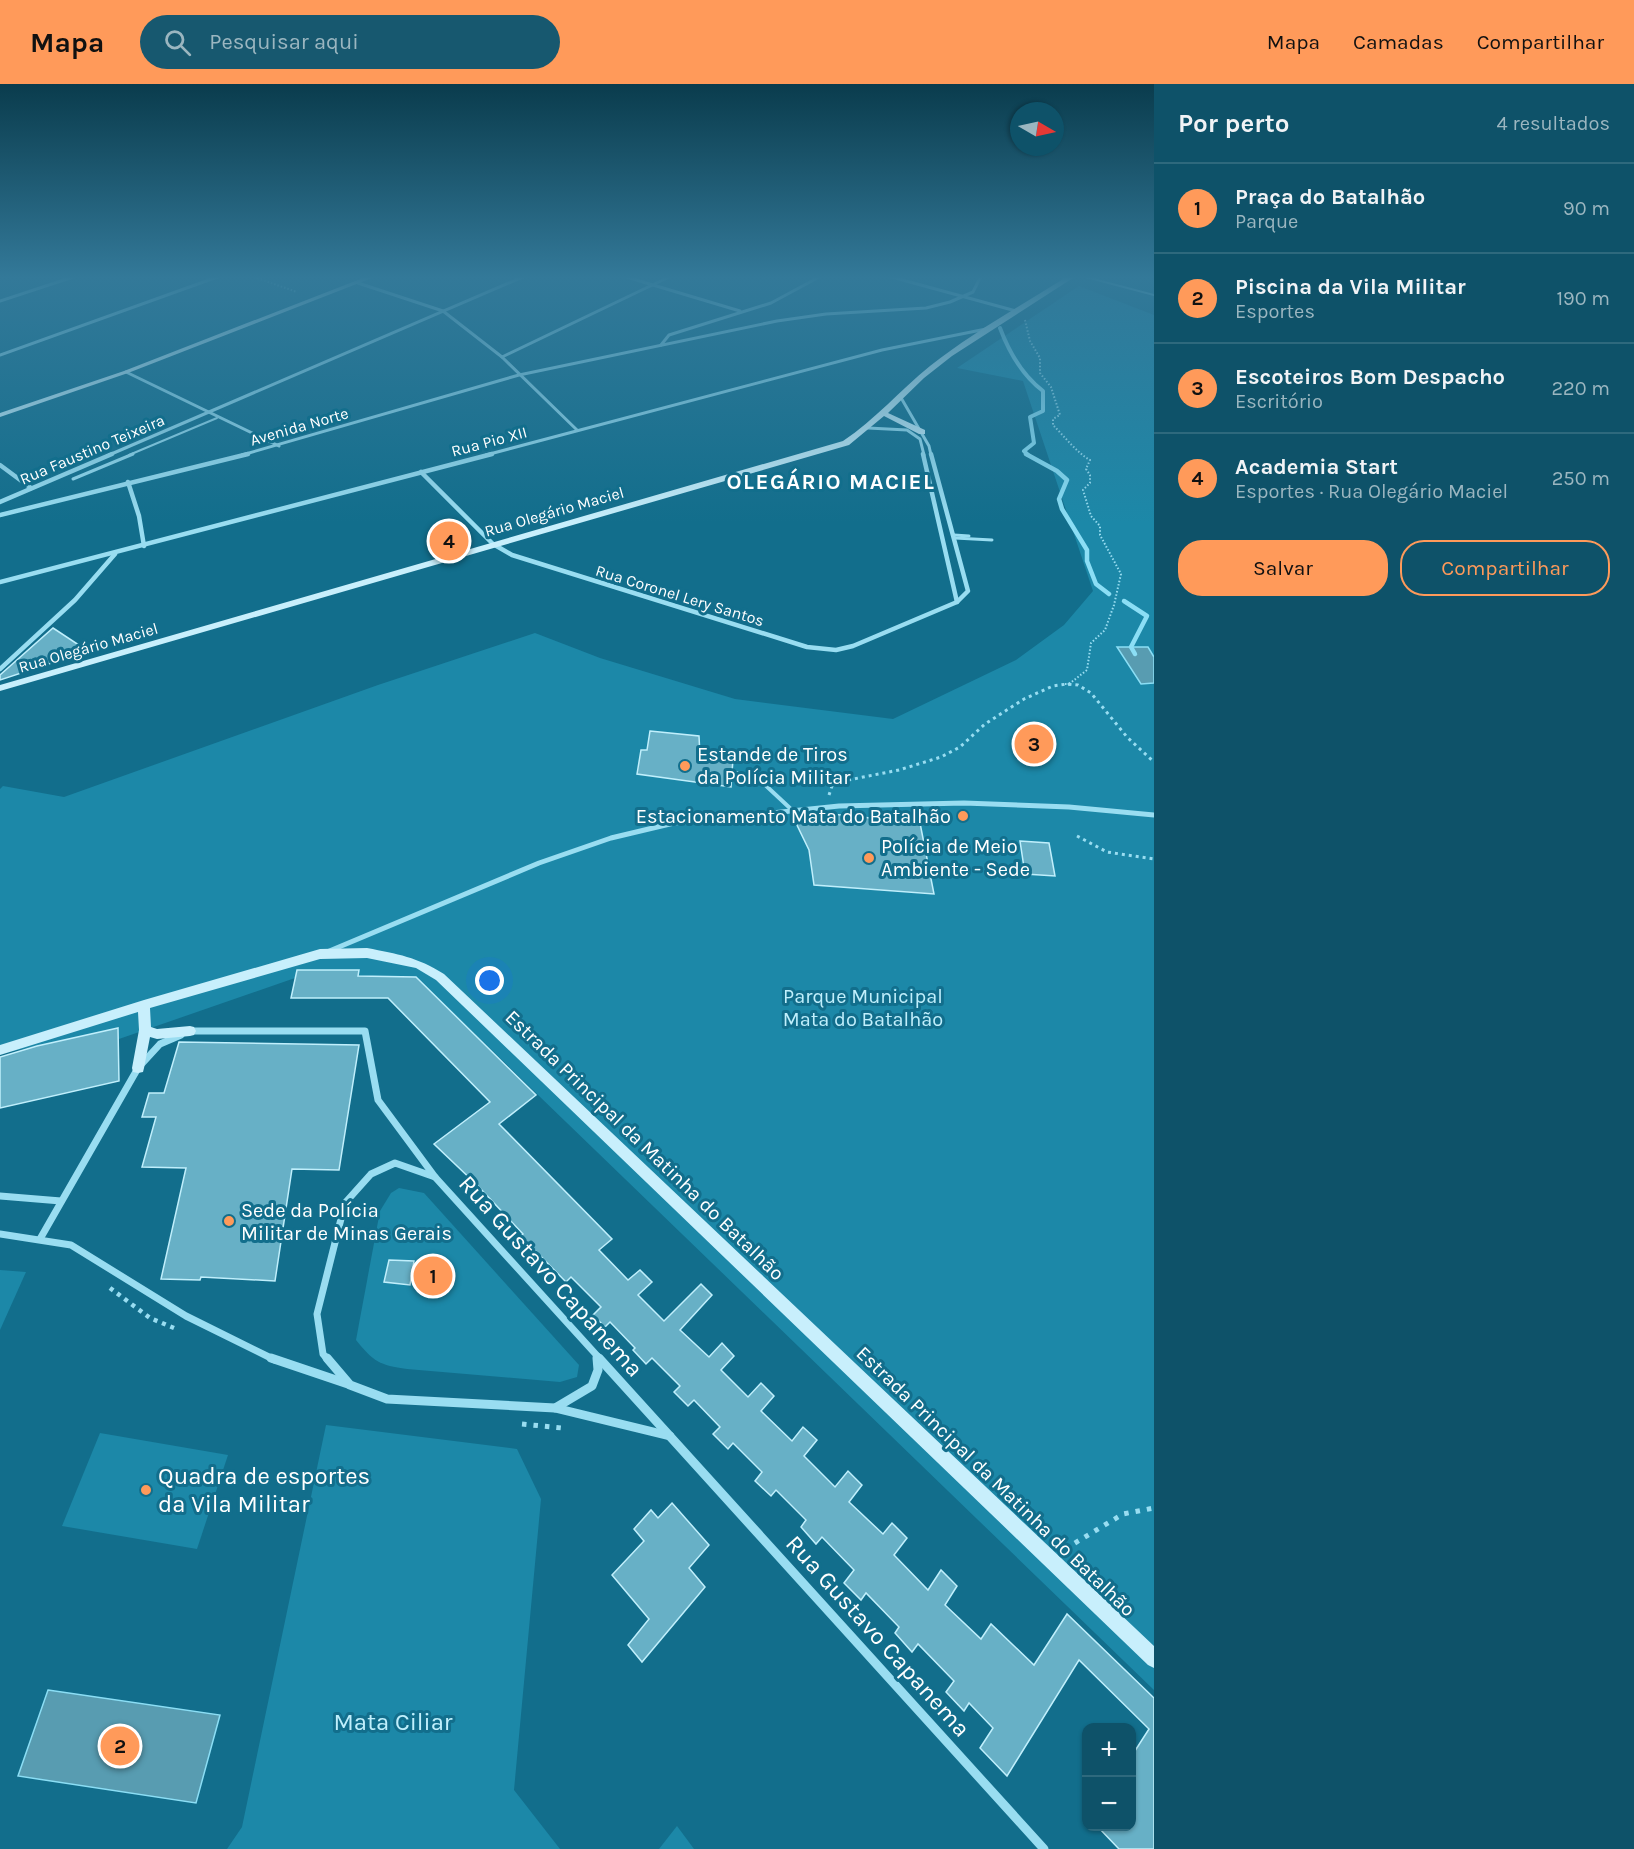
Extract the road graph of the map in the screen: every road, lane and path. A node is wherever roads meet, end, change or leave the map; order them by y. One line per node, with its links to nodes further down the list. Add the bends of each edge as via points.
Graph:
1 (161, 358): 8 (street)
2 (333, 358): 11 (street, Rua Faustino Teixeira)
3 (502, 358): 9 (street)
4 (600, 358): 9 (street, Avenida Norte)
5 (855, 358): 16 (street, Rua Pio XII)
6 (945, 358): 10 (street, Rua Olegário Maciel)
7 (1039, 358): 35 (path, via 1040,373 1051,387 1060,415 1053,419 1053,425 1090,460 1086,470 1090,483 1083,490 1090,516 1100,526 1100,535 1121,574 1111,617 1105,630 1091,643 1087,670)
8 (126, 372): 11 (street); 13 (street)
9 (519, 375): 16 (street); 18 (street, Avenida Norte)
10 (900, 396): 12 (street, Rua Olegário Maciel); 17 (street)
11 (207, 413): 14 (street); 23 (street, Rua Faustino Teixeira)
12 (883, 413): 15 (street, Rua Olegário Maciel); 17 (street)
13 (0, 415)
14 (216, 418): 18 (street); 21 (lane)
15 (868, 428): 17 (street, via 900,429); 29 (street, Rua Olegário Maciel, via 838,446)
16 (577, 430): 20 (street, Rua Pio XII)
17 (921, 436): 27 (street); 33 (street)
18 (279, 446): 22 (street, Avenida Norte)
19 (0, 465): 23 (street)
20 (421, 472): 29 (street, Rua Coronel Lery Santos); 30 (street, Rua Pio XII)
21 (73, 479)
22 (128, 482): 25 (street, Avenida Norte); 30 (street)
23 (31, 488): 24 (street, Rua Faustino Teixeira)
24 (0, 502)
25 (0, 515)
26 (978, 536): 27 (lane)
27 (955, 537): 28 (lane); 33 (street, via 968,591)
28 (992, 540)
29 (493, 544): 33 (street, Rua Coronel Lery Santos, via 512,555 823,650 852,646); 36 (street, Rua Olegário Maciel)
30 (144, 546): 31 (street, Rua Pio XII)
31 (116, 554): 32 (street, Rua Pio XII); 34 (street, via 73,604)
32 (0, 582)
33 (957, 602)
34 (0, 669)
35 (1068, 685): 37 (path, via 1086,689); 39 (path, via 1025,698 961,746 927,762 833,783)
36 (0, 688)
37 (1154, 762)
38 (736, 773): 40 (lane, via 763,783)
39 (824, 807): 40 (street); 41 (street, via 964,802)
40 (792, 810): 44 (street, via 707,818 611,837)
41 (1154, 815)
42 (1077, 836): 43 (path, via 1107,852)
43 (1154, 859)
44 (320, 954): 45 (street, Estrada Principal da Matinha do Batalhão); 60 (street, Estrada Principal da Matinha do Batalhão, via 367,953 404,960 440,977)
45 (144, 1005): 46 (street); 48 (street, Estrada Principal da Matinha do Batalhão)
46 (145, 1030): 47 (street, via 157,1034); 49 (street)
47 (190, 1031): 49 (street, Rua Gustavo Capanema, via 160,1044); 50 (street, Rua Gustavo Capanema, via 365,1031 378,1100)
48 (0, 1050)
49 (138, 1068): 52 (street, Rua Gustavo Capanema)
50 (435, 1177): 55 (street, Rua Gustavo Capanema); 56 (street, via 395,1163 371,1174 345,1203 317,1314 324,1354)
51 (0, 1196): 52 (street)
52 (61, 1201): 54 (street, Rua Gustavo Capanema)
53 (0, 1234): 54 (street)
54 (40, 1239): 56 (street, via 71,1245 186,1316 272,1359)
55 (597, 1356): 57 (street, via 598,1370 592,1386); 58 (street, Rua Gustavo Capanema)
56 (350, 1385): 57 (street, via 387,1399)
57 (555, 1408): 58 (street)
58 (670, 1436): 62 (street, Rua Gustavo Capanema)
59 (1154, 1508): 60 (path, via 1124,1514)
60 (1049, 1559): 61 (street, Estrada Principal da Matinha do Batalhão)
61 (1154, 1659)
62 (1044, 1849)

